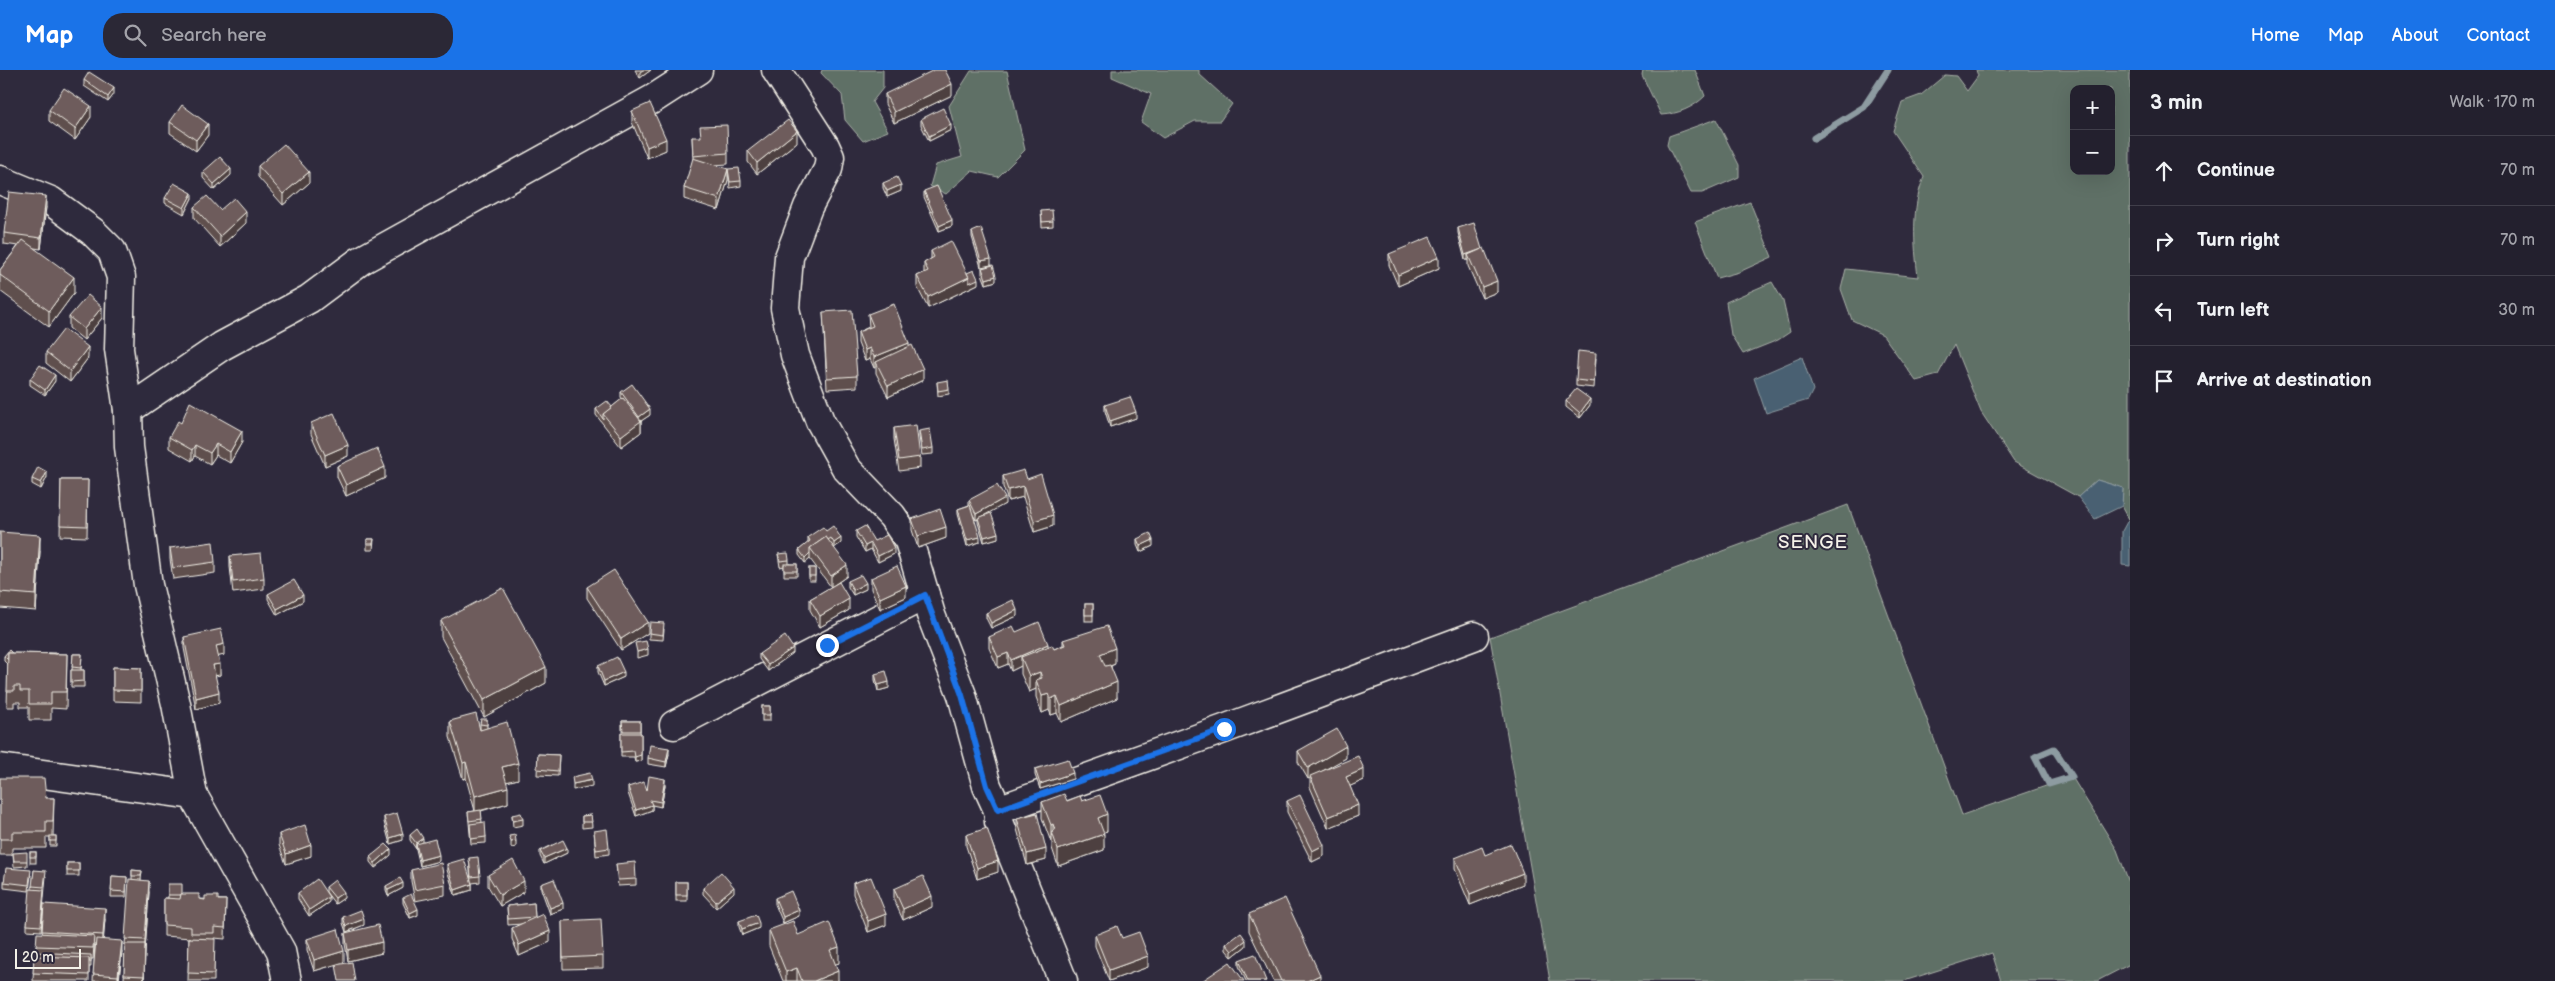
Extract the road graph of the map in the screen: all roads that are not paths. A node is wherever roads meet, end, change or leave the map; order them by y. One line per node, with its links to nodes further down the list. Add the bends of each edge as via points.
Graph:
1 (698, 70): 4 (street, via 654,99 360,261 309,299 222,346)
2 (776, 70): 5 (street, via 830,158 789,257 785,308 795,355 820,421 846,468 892,516 909,541)
3 (0, 180): 4 (street, via 51,201 93,232 112,251 121,276 119,349)
4 (128, 410): 9 (street, via 129,447 148,585)
5 (925, 595): 7 (street); 10 (street, via 962,695 987,786)
6 (1474, 636): 10 (street)
7 (674, 725)
8 (0, 768): 9 (street)
9 (194, 795): 11 (street, via 281,951)
10 (998, 810): 12 (street, via 1004,835)
11 (287, 981)
12 (1063, 981)

